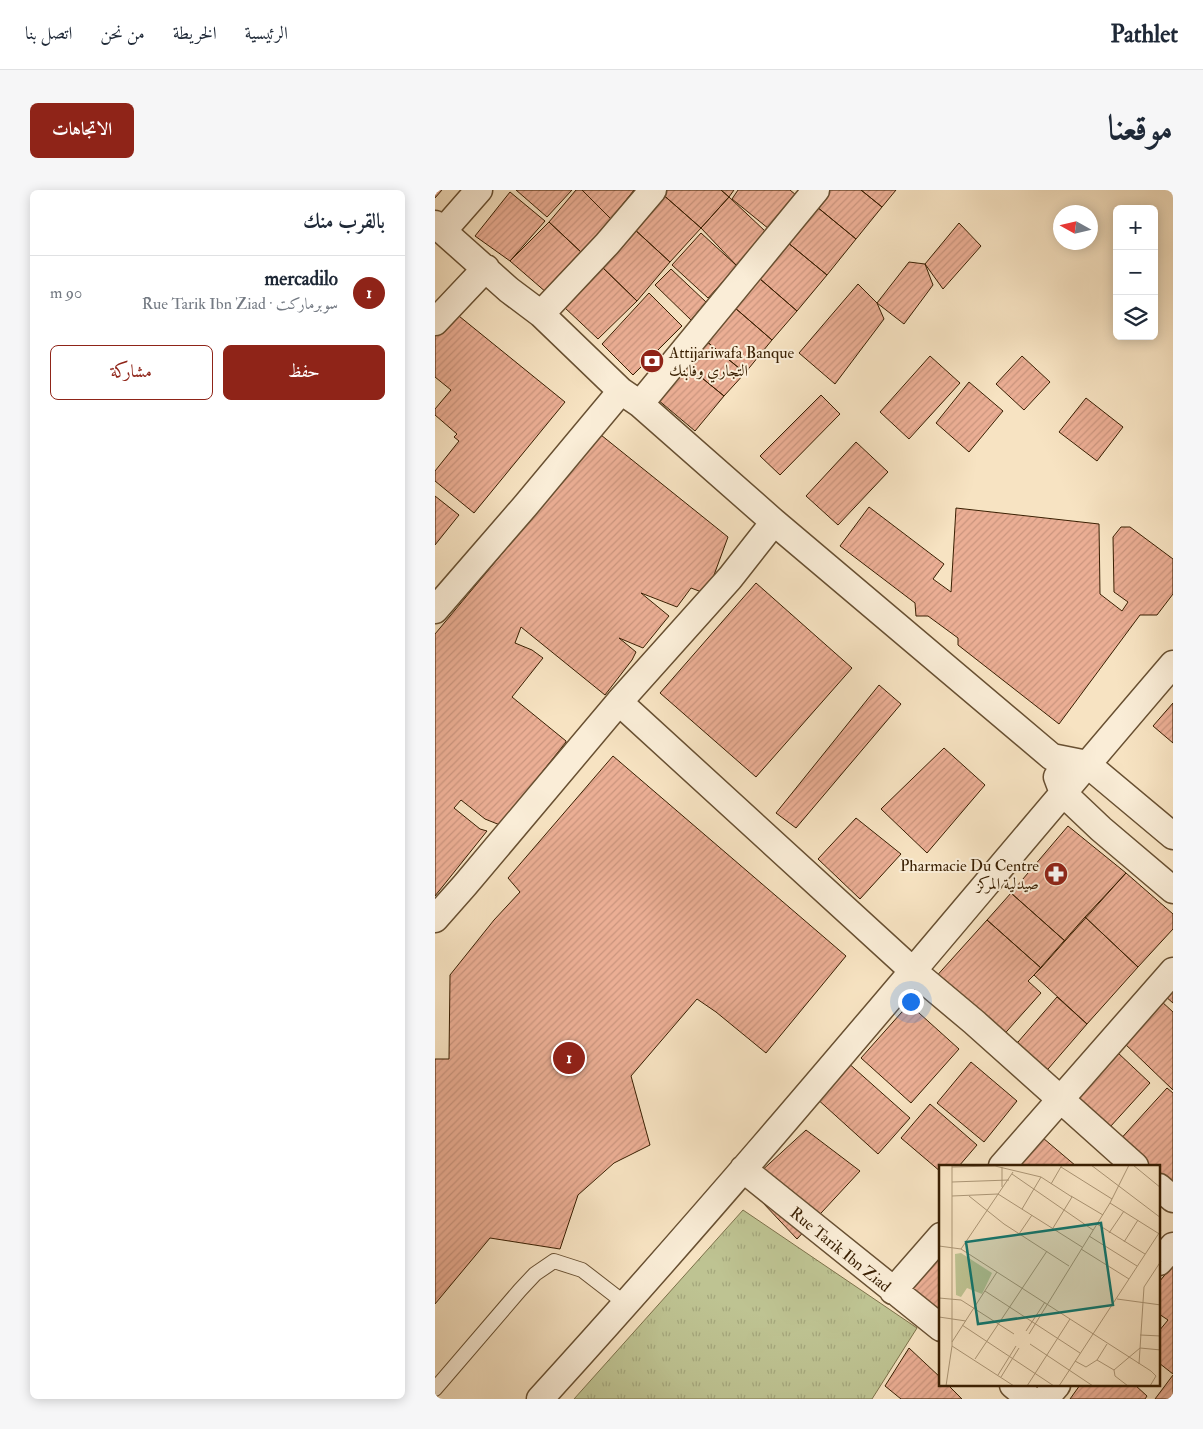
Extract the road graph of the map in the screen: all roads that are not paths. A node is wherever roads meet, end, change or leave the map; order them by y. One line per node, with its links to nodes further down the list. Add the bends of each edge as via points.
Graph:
1 (479, 190): 4 (street)
2 (653, 190): 6 (street)
3 (816, 190): 8 (street)
4 (439, 227): 5 (street)
5 (486, 268): 6 (street); 7 (street)
6 (541, 314): 8 (street)
7 (435, 322)
8 (630, 397): 9 (street); 10 (street, via 526,505)
9 (774, 522): 12 (street, via 730,578); 13 (street)
10 (435, 610)
11 (1173, 664): 14 (street)
12 (619, 702): 18 (street); 19 (street)
13 (1052, 757): 14 (street); 15 (street)
14 (1087, 764): 15 (street); 16 (street)
15 (1063, 793): 17 (street); 19 (street)
16 (1173, 836)
17 (1173, 890)
18 (435, 919)
19 (912, 970): 21 (street); 24 (street)
20 (1173, 971): 21 (street)
21 (1060, 1100): 22 (street); 23 (street)
22 (1003, 1165)
23 (1134, 1165)
24 (743, 1169): 30 (street, Rue Tarik Ibn Ziad); 31 (street)
25 (1161, 1189): 26 (street)
26 (1173, 1199)
27 (939, 1238): 30 (street)
28 (1173, 1246): 29 (street)
29 (1161, 1260)
30 (893, 1291): 32 (street, Rue Tarik Ibn Ziad)
31 (626, 1304): 35 (lane, via 582,1270 554,1261 535,1274); 36 (street)
32 (939, 1326)
33 (1014, 1386): 37 (street)
34 (1056, 1386): 38 (street)
35 (435, 1389)
36 (540, 1399)
37 (1030, 1399)
38 (1045, 1399)

